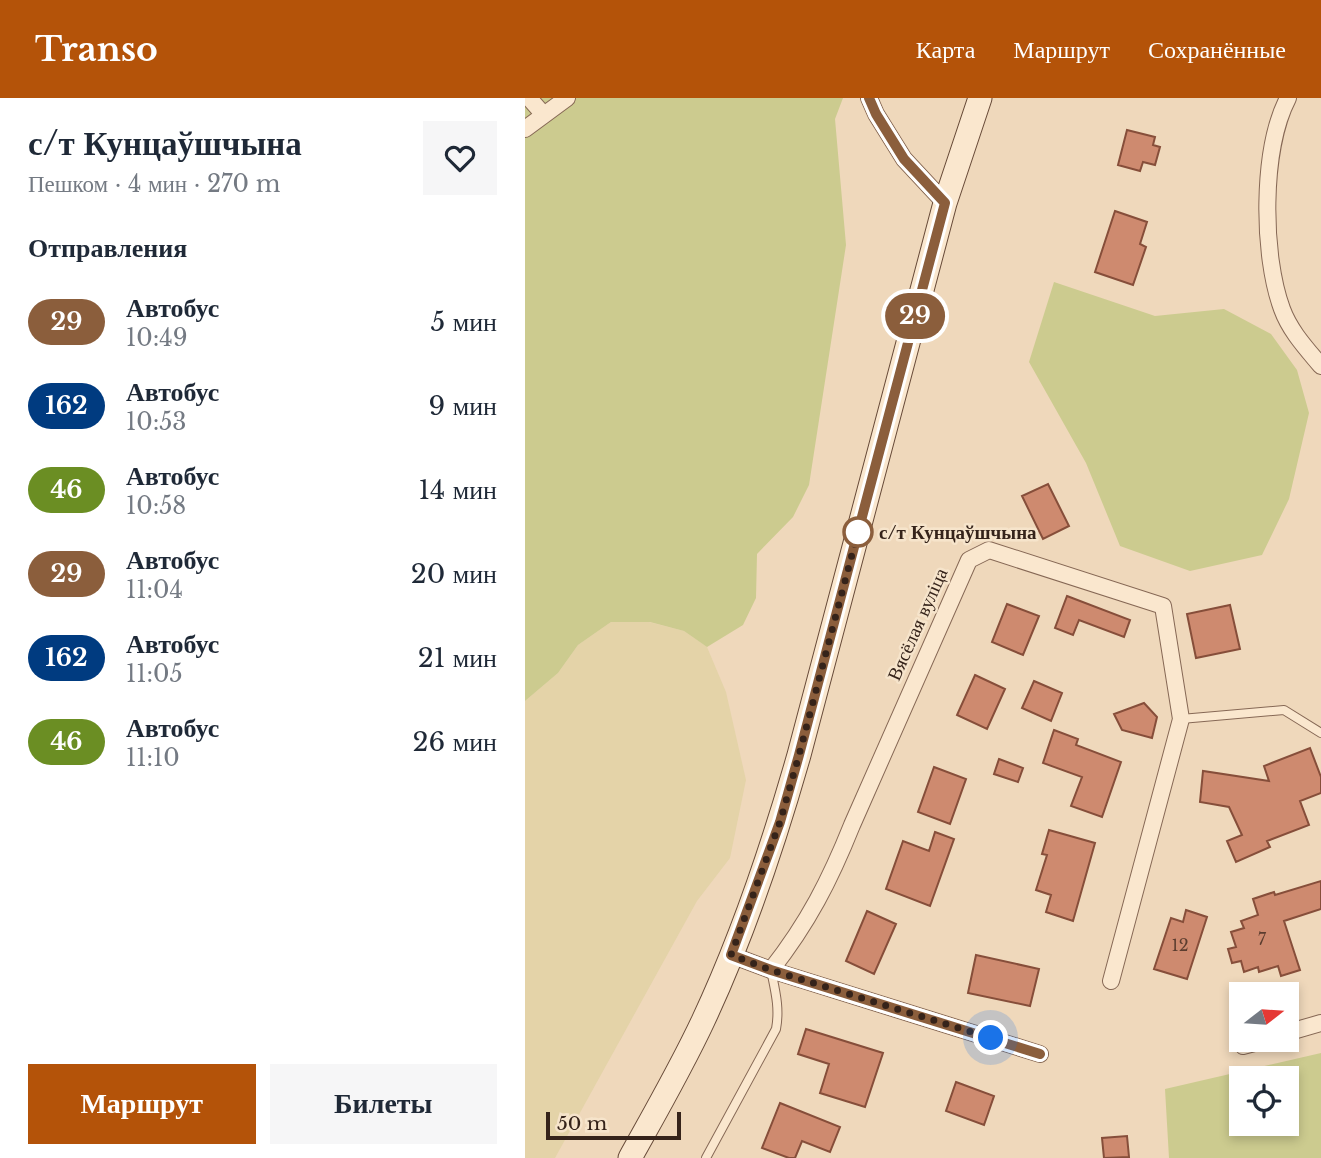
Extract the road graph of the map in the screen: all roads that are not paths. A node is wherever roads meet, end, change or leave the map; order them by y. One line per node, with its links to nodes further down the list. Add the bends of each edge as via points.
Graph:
1 (529, 98): 6 (street)
2 (567, 98): 6 (street)
3 (869, 98): 8 (street, via 904,159)
4 (980, 98): 8 (street)
5 (1288, 98): 9 (street, via 1270,164 1271,266 1283,311 1297,338)
6 (544, 115): 7 (street)
7 (525, 129)
8 (945, 203): 12 (street, via 780,822)
9 (1321, 366)
10 (1181, 719): 11 (lane, via 1284,710); 13 (street, Вясёлая вуліца, via 1163,606 989,550 969,560 834,870 813,912); 14 (street, Вясёлая вуліца)
11 (1321, 733)
12 (731, 955): 13 (street); 18 (street, via 703,1022)
13 (771, 970): 17 (street); 19 (lane, via 778,1001 776,1029)
14 (1111, 981)
15 (1321, 1023): 16 (street)
16 (1299, 1029)
17 (1040, 1054)
18 (630, 1158)
19 (706, 1158)

